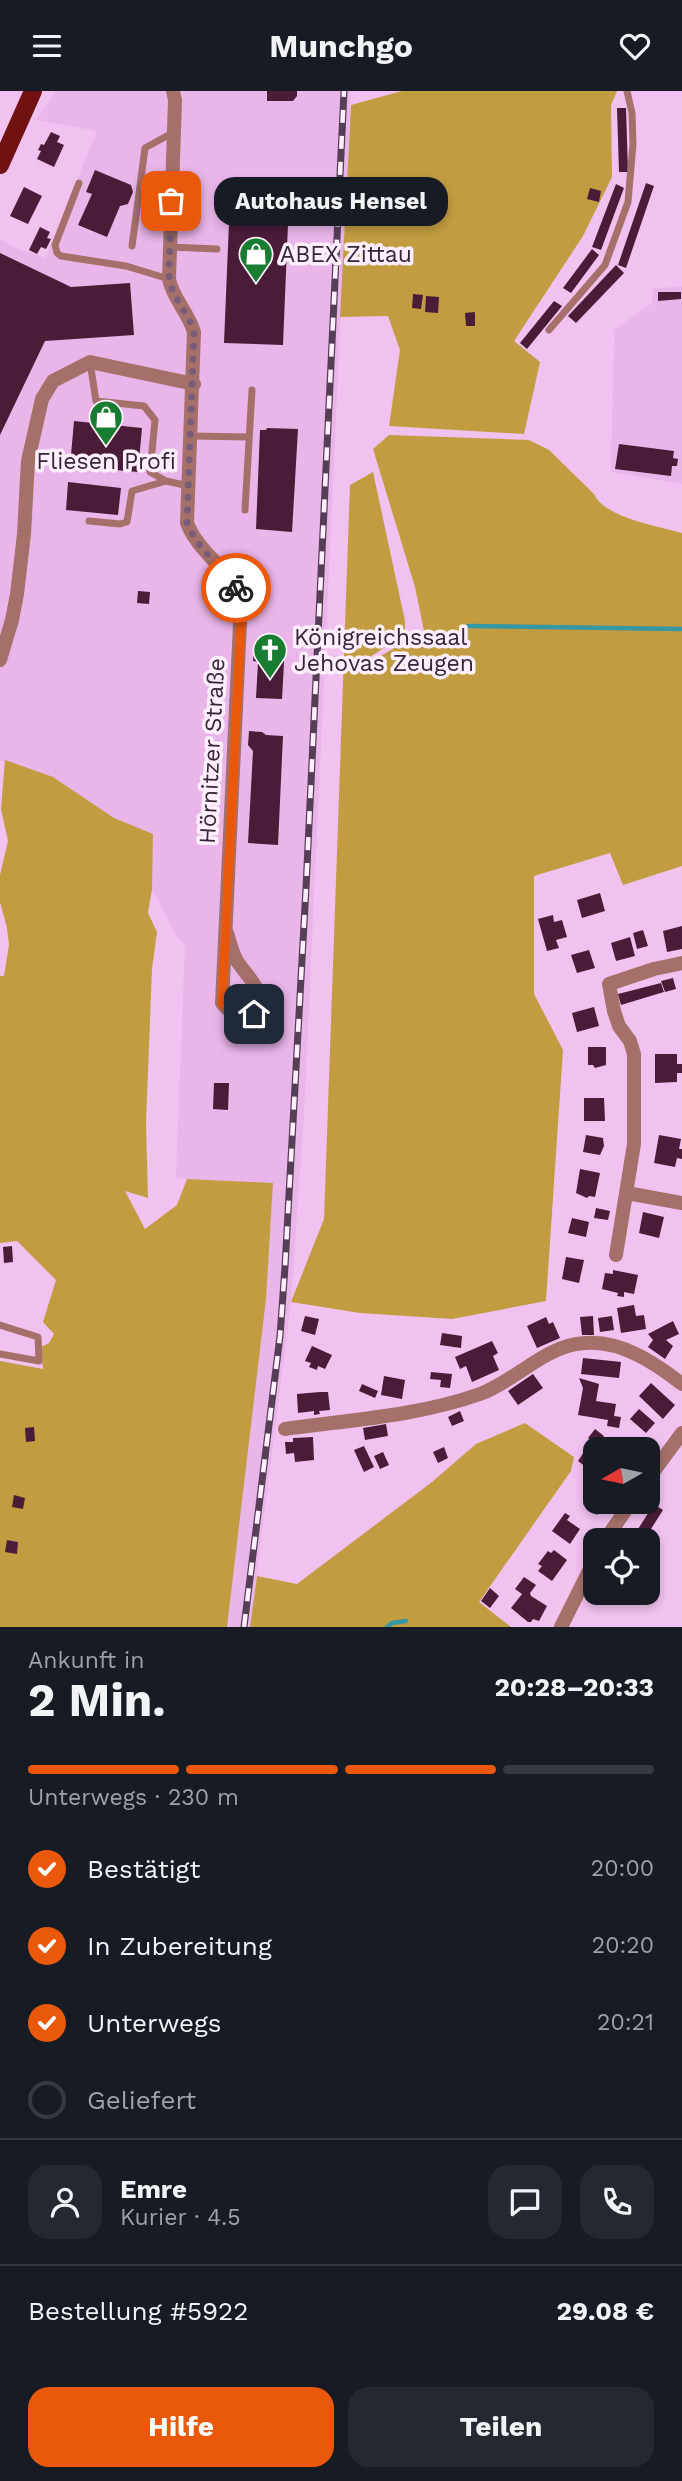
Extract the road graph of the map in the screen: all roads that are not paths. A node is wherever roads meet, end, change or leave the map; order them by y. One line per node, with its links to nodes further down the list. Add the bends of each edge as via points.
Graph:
1 (33, 91): 5 (main road)
2 (173, 91): 4 (street, Hörnitzer Straße)
3 (627, 91): 11 (lane, via 633,144 628,202 605,265)
4 (174, 132): 7 (lane, via 145,148); 8 (street, Hörnitzer Straße)
5 (0, 165)
6 (79, 183): 10 (lane, via 55,246 57,253)
7 (132, 246)
8 (169, 247): 9 (lane); 10 (street, Hörnitzer Straße)
9 (217, 249)
10 (169, 279): 13 (street, Hörnitzer Straße, via 194,332)
11 (549, 330)
12 (90, 362): 13 (street); 17 (lane, via 96,401 144,406 155,420 150,472); 21 (street, via 53,381 42,400 28,461 15,607)
13 (194, 384): 15 (street, Hörnitzer Straße)
14 (252, 390): 16 (lane)
15 (191, 436): 16 (lane); 18 (street, Hörnitzer Straße)
16 (249, 437): 19 (lane)
17 (166, 481): 18 (lane); 20 (lane, via 132,491 127,521)
18 (189, 486): 22 (street, Hörnitzer Straße, via 190,531 235,586 242,602)
19 (245, 510)
20 (89, 521)
21 (0, 660)
22 (227, 933): 22 (street, Hörnitzer Straße, via 222,1003 237,1017 248,1017 257,1012 261,1001 232,952)
23 (682, 963): 24 (street, via 609,984 614,1011 634,1054 634,1144)
24 (627, 1193): 25 (street); 26 (street)
25 (682, 1203)
26 (616, 1255)
27 (0, 1325): 28 (lane, via 38,1337 39,1361)
28 (0, 1354)
29 (682, 1384): 30 (street, via 640,1356 601,1343 585,1343 546,1356 482,1393 441,1405)
30 (285, 1429)
31 (682, 1433): 32 (street)
32 (660, 1463)
33 (583, 1583): 34 (street)
34 (561, 1627)

